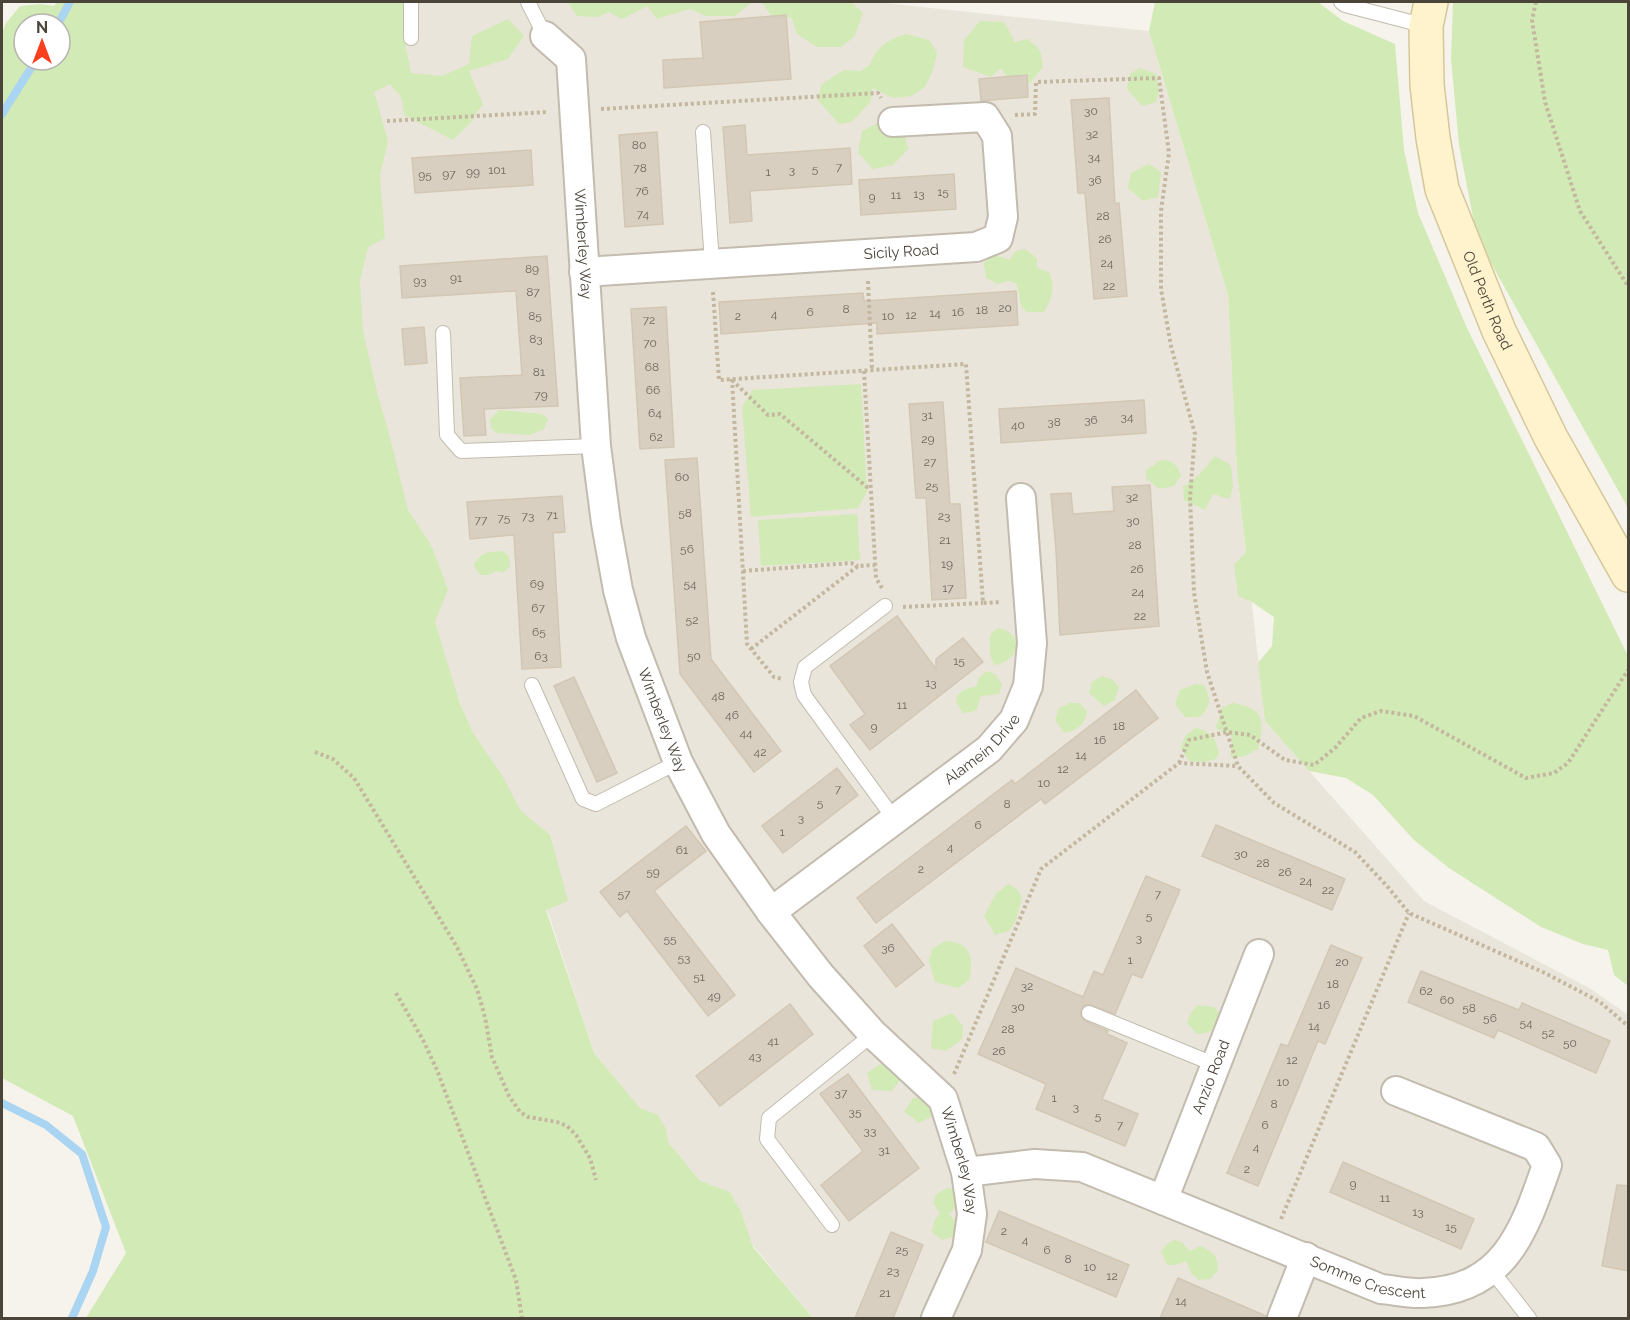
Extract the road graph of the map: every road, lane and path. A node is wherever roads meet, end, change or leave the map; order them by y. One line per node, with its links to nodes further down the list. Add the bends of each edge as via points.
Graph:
1 (411, 2): 7 (lane)
2 (528, 2): 6 (lane)
3 (1341, 2): 5 (lane)
4 (1536, 2): 16 (path, via 1532,20 1545,102 1580,211)
5 (1429, 14): 27 (main road, Old Perth Road, via 1426,85 1442,189 1504,342 1551,438)
6 (545, 36): 8 (street, Wimberley Way, via 571,59)
7 (411, 38)
8 (575, 111): 10 (path); 11 (path, via 878,93); 15 (street, Wimberley Way)
9 (985, 117): 11 (street); 13 (street, Sicily Road, via 997,136 1003,217 998,238 976,247); 35 (path, via 1035,114 1036,82 1159,78 1169,153 1161,211 1161,288 1171,346 1195,434 1190,497 1194,593 1207,672)
10 (387, 121)
11 (893, 122)
12 (703, 132): 14 (lane)
13 (866, 254): 14 (street, Sicily Road); 18 (path)
14 (712, 263): 15 (street, Sicily Road); 20 (path, via 719,380)
15 (584, 272): 21 (street, Wimberley Way)
16 (1629, 286)
17 (442, 333): 21 (lane, via 447,435 461,451)
18 (872, 370): 19 (path); 30 (path, via 966,364)
19 (864, 371): 20 (path); 22 (path)
20 (732, 379): 22 (path, via 768,415 780,414); 26 (path)
21 (596, 446): 37 (street, Wimberley Way, via 618,590 631,638)
22 (871, 487): 24 (path)
23 (1021, 498): 28 (street, Alamein Drive)
24 (875, 565): 25 (path); 29 (path, via 876,578)
25 (858, 566): 26 (path, via 851,563); 31 (path)
26 (743, 571): 31 (path, via 747,644)
27 (1629, 575)
28 (1028, 600): 30 (path); 40 (street, Alamein Drive, via 1032,643 1028,686 1014,720 989,749)
29 (889, 602): 30 (path); 33 (lane, via 805,667)
30 (983, 603)
31 (751, 649): 33 (path, via 774,677)
32 (1629, 670): 35 (path, via 1568,764 1554,772 1526,778 1414,716 1381,711 1361,718 1314,765 1285,760 1250,735)
33 (801, 682): 40 (lane, via 804,695)
34 (532, 684): 37 (lane, via 583,800 596,804)
35 (1227, 732): 38 (path, via 1189,740); 39 (path)
36 (315, 753): 52 (path, via 333,759 354,778 457,947 477,989 492,1057 509,1096 528,1118 567,1126 590,1158)
37 (678, 762): 41 (street, Wimberley Way, via 716,834)
38 (1179, 764): 39 (path); 50 (path, via 1041,869)
39 (1238, 766): 42 (path, via 1274,803 1355,852)
40 (895, 820): 41 (street, Alamein Drive)
41 (771, 912): 47 (street, Wimberley Way)
42 (1409, 913): 46 (path, via 1545,973 1600,1002); 55 (path)
43 (1259, 954): 48 (street, Anzio Road)
44 (396, 993): 58 (path, via 437,1070 516,1280)
45 (1089, 1013): 48 (lane)
46 (1629, 1026)
47 (873, 1034): 50 (street, Wimberley Way); 54 (lane, via 769,1118 767,1139)
48 (1216, 1065): 53 (street, Anzio Road)
49 (1396, 1090): 57 (street, Somme Crescent, via 1536,1147 1547,1165 1517,1241)
50 (943, 1099): 51 (street, Wimberley Way)
51 (966, 1172): 53 (street, Somme Crescent, via 1035,1164 1082,1167); 59 (street, Wimberley Way, via 972,1214 967,1250)
52 (596, 1180)
53 (1163, 1200): 55 (street, Somme Crescent)
54 (832, 1225)
55 (1270, 1244): 56 (street, Somme Crescent)
56 (1306, 1257): 57 (street, Somme Crescent, via 1381,1289 1422,1293 1458,1287); 60 (street)
57 (1492, 1271): 61 (lane)
58 (522, 1318)
59 (936, 1318)
60 (1282, 1318)
61 (1528, 1318)

